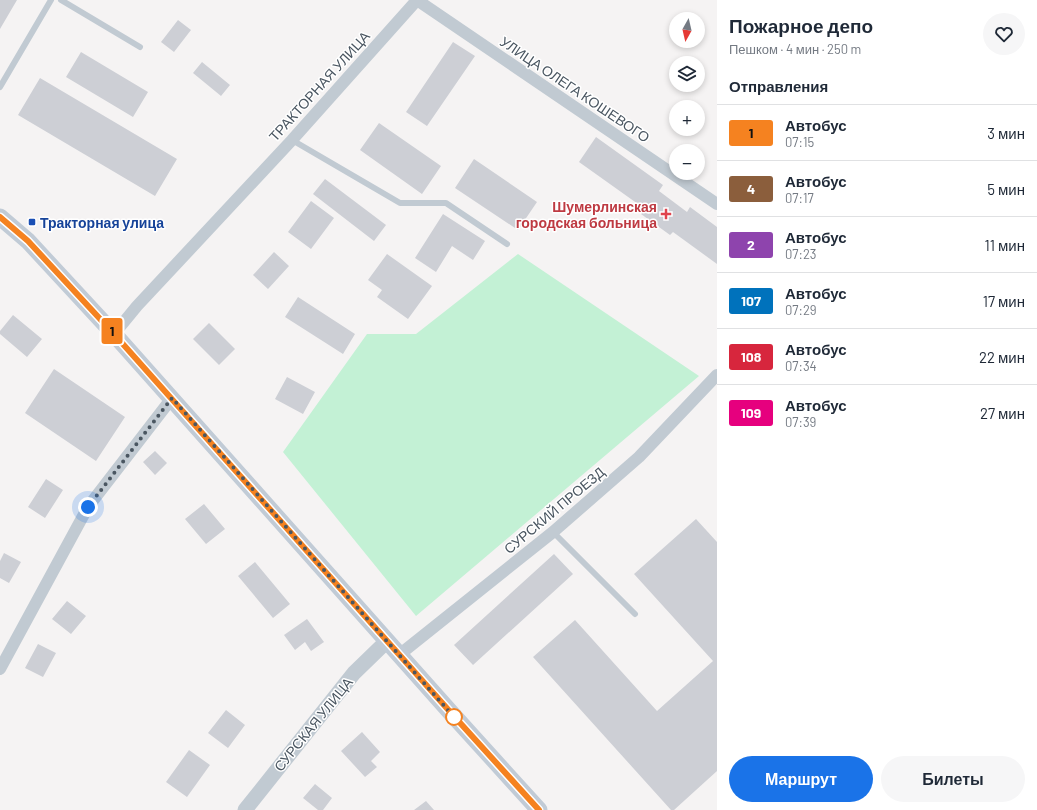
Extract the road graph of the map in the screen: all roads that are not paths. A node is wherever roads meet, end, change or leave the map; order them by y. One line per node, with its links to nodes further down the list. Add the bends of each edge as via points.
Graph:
1 (51, 0): 5 (lane)
2 (61, 0): 4 (lane)
3 (417, 0): 6 (street, ТРАКТОРНАЯ УЛИЦА); 7 (street, УЛИЦА ОЛЕГА КОШЕВОГО)
4 (140, 47)
5 (0, 87)
6 (292, 140): 9 (lane, via 400,203 446,203); 10 (street, ТРАКТОРНАЯ УЛИЦА, via 142,300)
7 (717, 204)
8 (0, 217): 10 (main road, via 28,241)
9 (507, 244)
10 (114, 334): 12 (main road)
11 (717, 375): 13 (street, СУРСКИЙ ПРОЕЗД, via 639,458)
12 (172, 398): 15 (main road); 17 (street, via 88,507)
13 (553, 532): 14 (lane); 16 (street, СУРСКИЙ ПРОЕЗД)
14 (635, 614)
15 (387, 641): 16 (main road); 18 (street, СУРСКАЯ УЛИЦА, via 354,673)
16 (399, 655): 19 (main road)
17 (0, 669)
18 (245, 810)
19 (539, 810)

